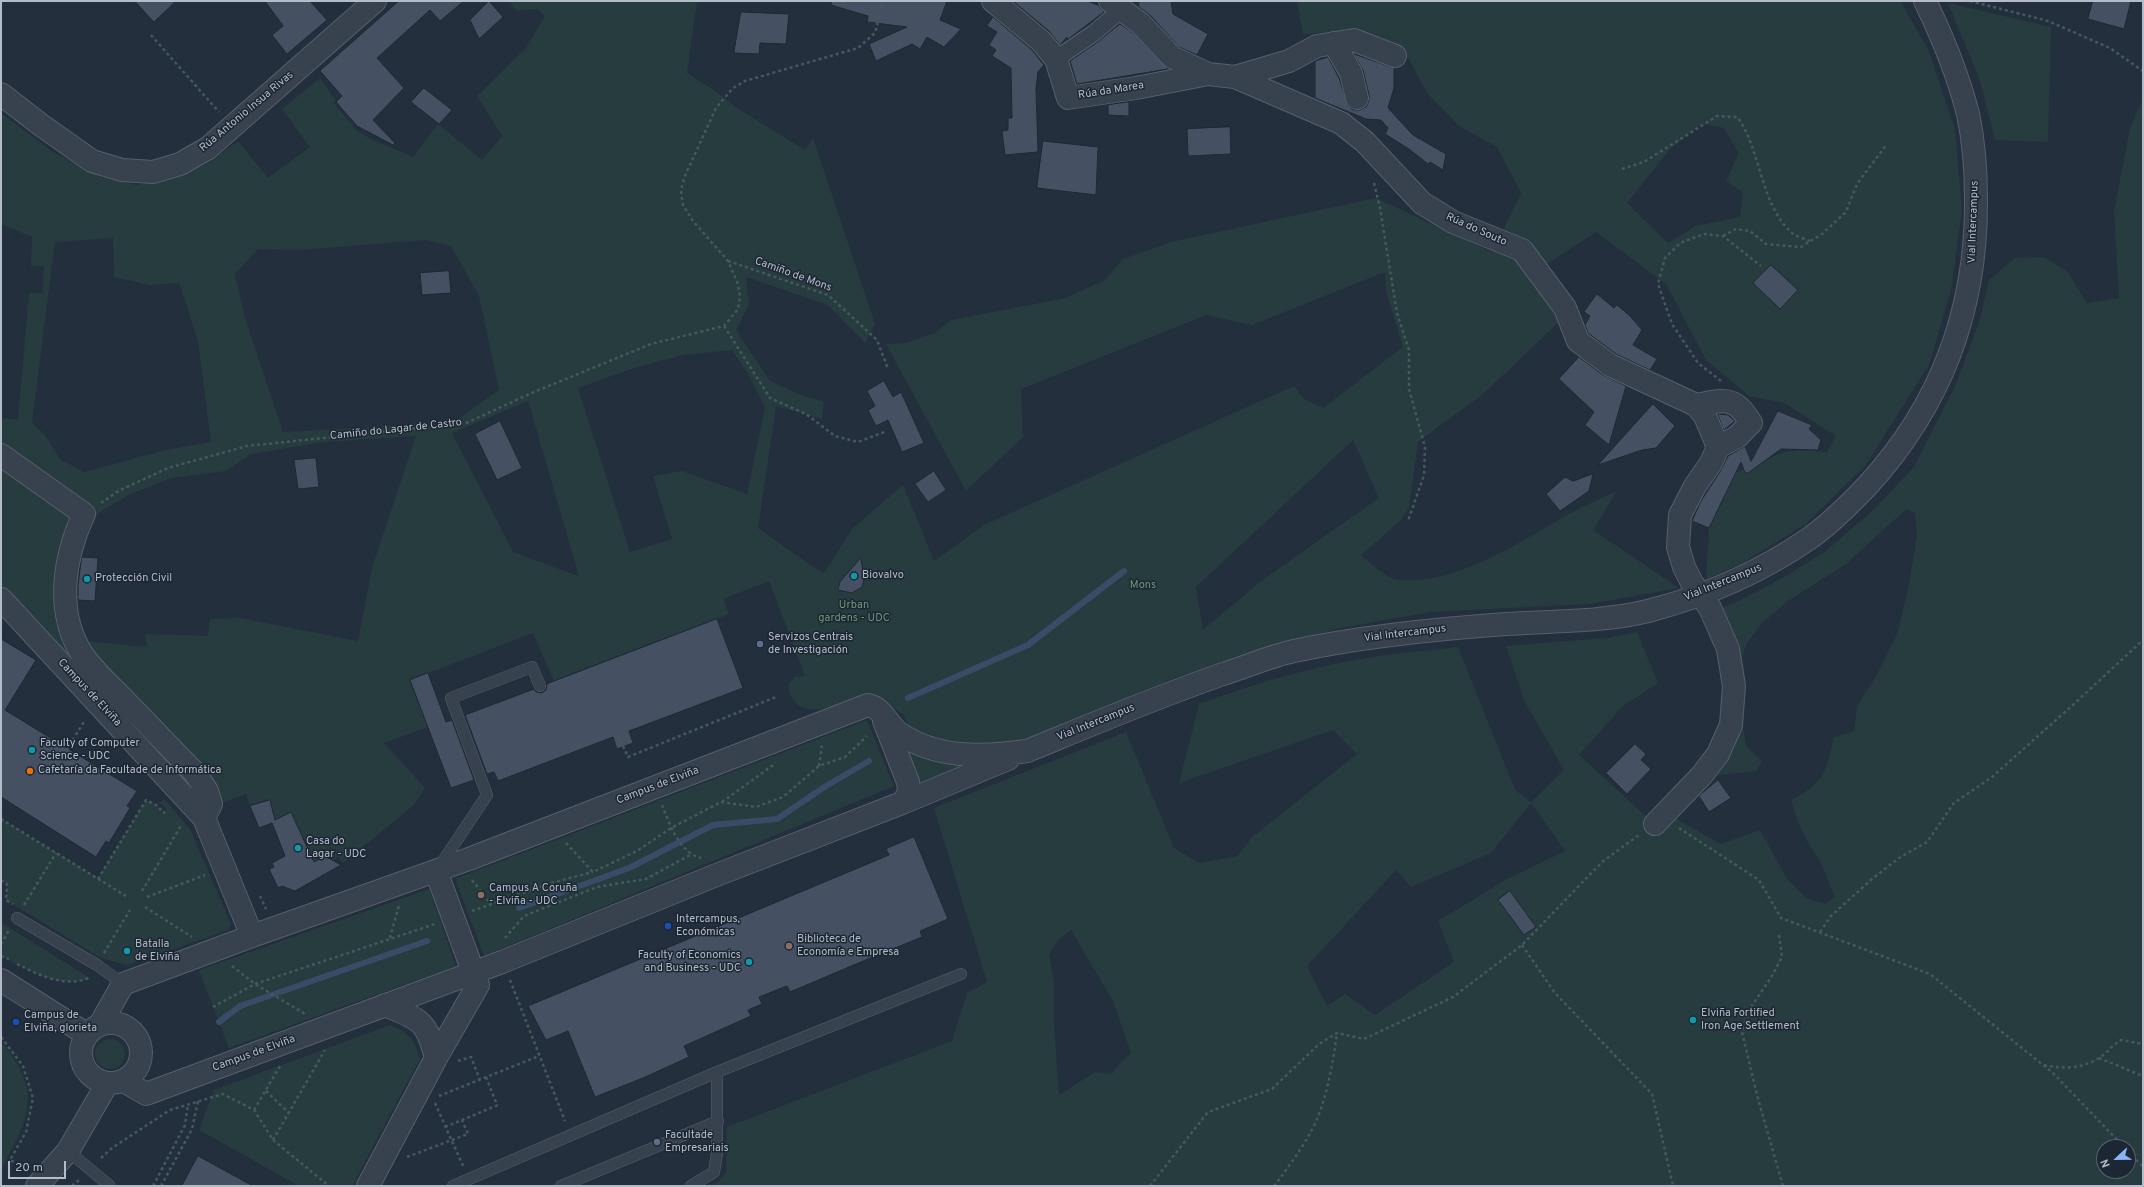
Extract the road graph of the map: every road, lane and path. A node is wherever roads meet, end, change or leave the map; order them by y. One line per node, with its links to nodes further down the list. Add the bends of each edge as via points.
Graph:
1 (374, 1): 16 (street, Rúa Antonio Insua Rivas)
2 (883, 1): 22 (path, via 875,33 858,48 745,81 733,88 716,108 684,178 681,191 683,205 693,221)
3 (993, 1): 10 (street, Rúa da Marea, via 1041,41)
4 (1925, 1): 33 (street, Vial Intercampus, via 1947,47 1968,116 1976,170 1976,226 1972,275 1951,355 1931,398 1908,436 1850,505 1812,537 1759,570)
5 (1970, 1): 11 (path, via 2048,22 2110,48)
6 (1116, 5): 10 (street, via 1094,33); 12 (street, via 1141,24 1172,57)
7 (151, 35): 16 (path)
8 (1334, 43): 9 (street, via 1354,40); 13 (street, via 1317,46 1289,61); 15 (street, via 1351,73)
9 (1395, 56)
10 (1056, 59): 12 (street, Rúa da Marea, via 1068,98)
11 (2143, 71)
12 (1208, 74): 13 (street, Rúa do Souto)
13 (1235, 77): 27 (street, Rúa do Souto, via 1341,123 1365,142 1422,203 1453,222 1522,250 1565,308 1578,341 1610,365)
14 (1, 94): 16 (street, Rúa Antonio Insua Rivas, via 92,161 122,170 153,172 180,164 208,148)
15 (1358, 98)
16 (232, 127)
17 (1887, 144): 21 (path, via 1857,184 1846,212 1822,234)
18 (1622, 169): 21 (path, via 1644,162 1717,116 1737,117 1772,205 1794,235)
19 (1373, 180): 32 (path, via 1397,313 1410,350 1409,389 1425,447 1424,475)
20 (1723, 236): 21 (path, via 1736,229 1750,231 1766,244 1801,247); 23 (path); 26 (path, via 1704,234 1680,243 1665,258 1658,284 1672,324 1698,363)
21 (1810, 241)
22 (728, 261): 24 (path, via 740,296 738,309); 25 (path, Camiño de Mons, via 828,295 877,340)
23 (1761, 266)
24 (724, 326): 28 (path, via 770,398 806,414 835,436 858,442); 31 (path, Camiño do Lagar de Castro, via 651,344 466,423 247,446 168,468 120,490)
25 (888, 369)
26 (1722, 382)
27 (1696, 405): 29 (street, via 1705,416); 29 (street, via 1725,400 1744,410 1751,423 1737,437)
28 (887, 431)
29 (1718, 447): 33 (street, via 1680,515 1678,547 1684,567)
30 (1, 455): 31 (street)
31 (84, 514): 49 (street, via 73,537 65,575 66,605 72,635 82,654 98,673 195,773 207,791 211,804)
32 (1408, 521)
33 (1701, 595): 42 (street, Vial Intercampus, via 1637,613 1392,634 1290,652 1187,687); 50 (street, via 1719,624 1728,649 1734,686 1731,725 1718,754 1702,775)
34 (1, 598): 49 (street, Campus de Elviña)
35 (2143, 640): 71 (path, via 1992,777 1954,803 1927,842 1899,858 1872,879 1831,916)
36 (540, 686): 57 (lane, via 532,667 451,698 487,795)
37 (776, 697): 41 (path, via 628,757)
38 (89, 715): 43 (path)
39 (882, 717): 40 (street, Campus de Elviña, via 868,705); 42 (street, via 907,738 944,752 982,755); 45 (path, via 872,732 845,757 819,766 783,797 756,807); 47 (street, via 910,789)
40 (790, 734): 44 (street, Campus de Elviña); 45 (path, via 775,765)
41 (618, 735)
42 (1027, 751): 47 (street, Campus de Elviña)
43 (51, 776)
44 (656, 787): 51 (street, Campus de Elviña); 52 (path)
45 (721, 802): 52 (path)
46 (160, 803): 60 (path, via 167,811 164,813 146,800)
47 (902, 803): 84 (street, Campus de Elviña, via 719,874)
48 (1, 819): 54 (path)
49 (196, 821): 62 (path, via 184,821); 73 (street, Campus de Elviña)
50 (1655, 824): 71 (path, via 1681,828 1759,880 1781,918); 77 (path, via 1602,862)
51 (550, 828): 56 (street, Campus de Elviña); 58 (path)
52 (671, 828): 53 (path); 58 (path, via 638,851)
53 (687, 850)
54 (56, 853): 60 (path); 68 (path)
55 (690, 855): 84 (path, via 646,879 597,888 524,916 498,950)
56 (469, 859): 57 (street, Campus de Elviña); 65 (path, via 468,874)
57 (436, 871): 61 (street, Campus de Elviña); 69 (street)
58 (593, 872): 65 (path)
59 (209, 873): 64 (path)
60 (98, 879): 63 (path)
61 (405, 882): 73 (street, Campus de Elviña); 74 (path)
62 (142, 891)
63 (126, 896)
64 (147, 897)
65 (490, 903): 69 (path)
66 (145, 907): 76 (path)
67 (130, 910): 79 (path)
68 (19, 913): 87 (lane)
69 (454, 917): 74 (path); 82 (street)
70 (6, 925): 75 (path, via 10,928)
71 (1820, 932): 102 (path, via 1930,974)
72 (1779, 935): 140 (path, via 1782,957 1749,1010 1742,1032)
73 (252, 936): 76 (street, Campus de Elviña)
74 (390, 939): 88 (path)
75 (1, 944)
76 (206, 945): 87 (street, Campus de Elviña); 88 (path)
77 (1522, 945): 93 (path, via 1453,997 1364,1039); 139 (path, via 1555,993 1652,1094)
78 (1, 956): 80 (path)
79 (101, 958)
80 (10, 960)
81 (16, 963): 83 (path, via 42,976 66,982 79,982 90,978)
82 (475, 973): 84 (street, Campus de Elviña); 90 (street, Campus de Elviña); 99 (street, via 478,985)
83 (84, 974)
84 (505, 974): 98 (path)
85 (961, 974): 103 (lane)
86 (1, 980): 92 (street)
87 (123, 984): 92 (street, Campus de Elviña)
88 (255, 984): 89 (path); 91 (path)
89 (284, 1002)
90 (385, 1005): 99 (street, via 420,1020 430,1034); 105 (street, Campus de Elviña)
91 (213, 1006)
92 (94, 1029): 108 (street, Campus de Elviña, via 80,1047 81,1063 92,1077); 108 (street, via 117,1023 130,1028 140,1042 141,1058 134,1073)
93 (1337, 1032): 137 (path, via 1319,1044 1272,1089 1208,1112); 138 (path, via 1331,1076 1319,1115 1288,1169)
94 (1, 1037): 125 (path, via 23,1066 33,1098 26,1132 10,1160)
95 (2143, 1044): 100 (path, via 2121,1040)
96 (326, 1047): 115 (path)
97 (471, 1056): 107 (path)
98 (539, 1056): 106 (path); 119 (path)
99 (436, 1058): 128 (street)
100 (2099, 1058): 102 (path, via 2079,1067); 104 (path)
101 (281, 1064): 109 (path)
102 (2044, 1065): 120 (path)
103 (717, 1072): 117 (lane); 119 (lane)
104 (2143, 1076)
105 (187, 1078): 108 (street, Campus de Elviña, via 146,1094); 112 (path); 113 (path)
106 (486, 1078): 107 (path); 116 (path, via 497,1105)
107 (480, 1080): 111 (path)
108 (115, 1082): 123 (street)
109 (266, 1091): 114 (path); 115 (path)
110 (437, 1091): 111 (path)
111 (434, 1098): 118 (path)
112 (198, 1101): 113 (path); 114 (path, via 223,1094); 132 (path, via 192,1129)
113 (188, 1104): 126 (path, via 170,1110 112,1148); 131 (path, via 185,1125)
114 (254, 1110): 121 (path)
115 (289, 1113): 121 (path)
116 (462, 1120): 118 (path); 122 (path, via 468,1134)
117 (718, 1121): 135 (lane); 136 (lane, via 718,1153 714,1172)
118 (445, 1127): 122 (path)
119 (570, 1135): 127 (lane)
120 (2116, 1139)
121 (273, 1140): 133 (path)
122 (451, 1140): 124 (path); 127 (path)
123 (68, 1152): 126 (lane); 130 (street)
124 (406, 1158)
125 (25, 1168)
126 (90, 1169): 129 (lane)
127 (468, 1179): 134 (lane)
128 (373, 1184)
129 (109, 1185)
130 (37, 1186)
131 (153, 1186)
132 (161, 1186)
133 (329, 1186)
134 (453, 1186)
135 (561, 1186)
136 (691, 1186)
137 (1150, 1186)
138 (1274, 1186)
139 (1673, 1186)
140 (1783, 1186)

